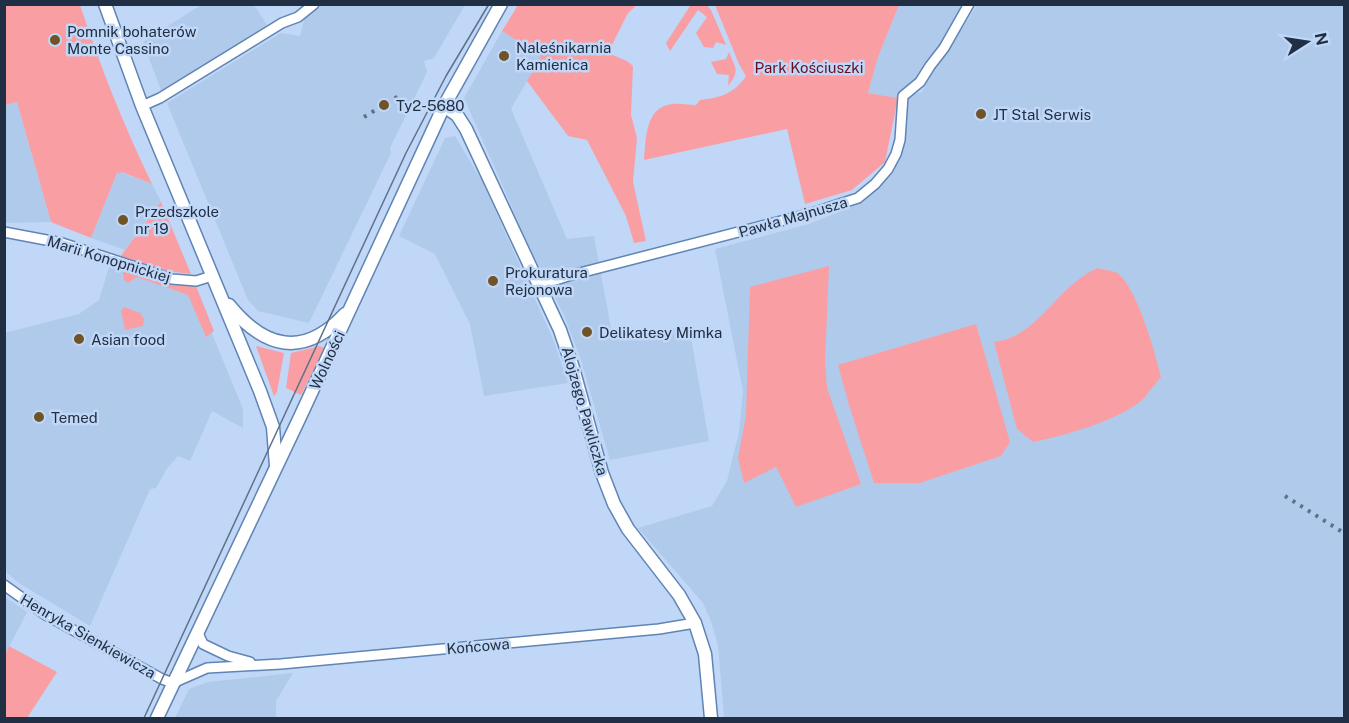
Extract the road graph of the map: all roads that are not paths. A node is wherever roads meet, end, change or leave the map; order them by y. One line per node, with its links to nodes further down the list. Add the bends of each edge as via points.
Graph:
1 (105, 4): 5 (street)
2 (314, 4): 5 (street, via 298,17)
3 (501, 4): 6 (street, Wolności)
4 (969, 4): 9 (street, Pawła Majnusza, via 920,82 903,96 900,140 888,169 858,198)
5 (142, 106): 8 (street)
6 (444, 106): 9 (street, Alojzego Pawliczka, via 457,115 466,129); 11 (street, Wolności)
7 (4, 232): 8 (street, Marii Konopnickiej, via 62,243 172,279 196,281)
8 (212, 276): 10 (street)
9 (540, 285): 16 (street, Alojzego Pawliczka, via 566,344 614,504)
10 (220, 293): 11 (street, via 253,330 291,344 323,332 344,316); 12 (street)
11 (354, 301): 13 (street, Wolności)
12 (265, 403): 13 (street, via 280,423); 14 (street, via 273,427)
13 (300, 417): 14 (street, Wolności)
14 (276, 467): 17 (street, Wolności)
15 (4, 585): 19 (street, Henryka Sienkiewicza, via 46,615)
16 (695, 623): 18 (street, Końcowa); 21 (street, Alojzego Pawliczka, via 705,654)
17 (197, 631): 18 (street, Końcowa, via 203,644 213,650); 19 (street, Wolności)
18 (261, 666): 19 (street, Końcowa, via 207,668)
19 (173, 683): 20 (street, Wolności)
20 (158, 718)
21 (711, 718)

